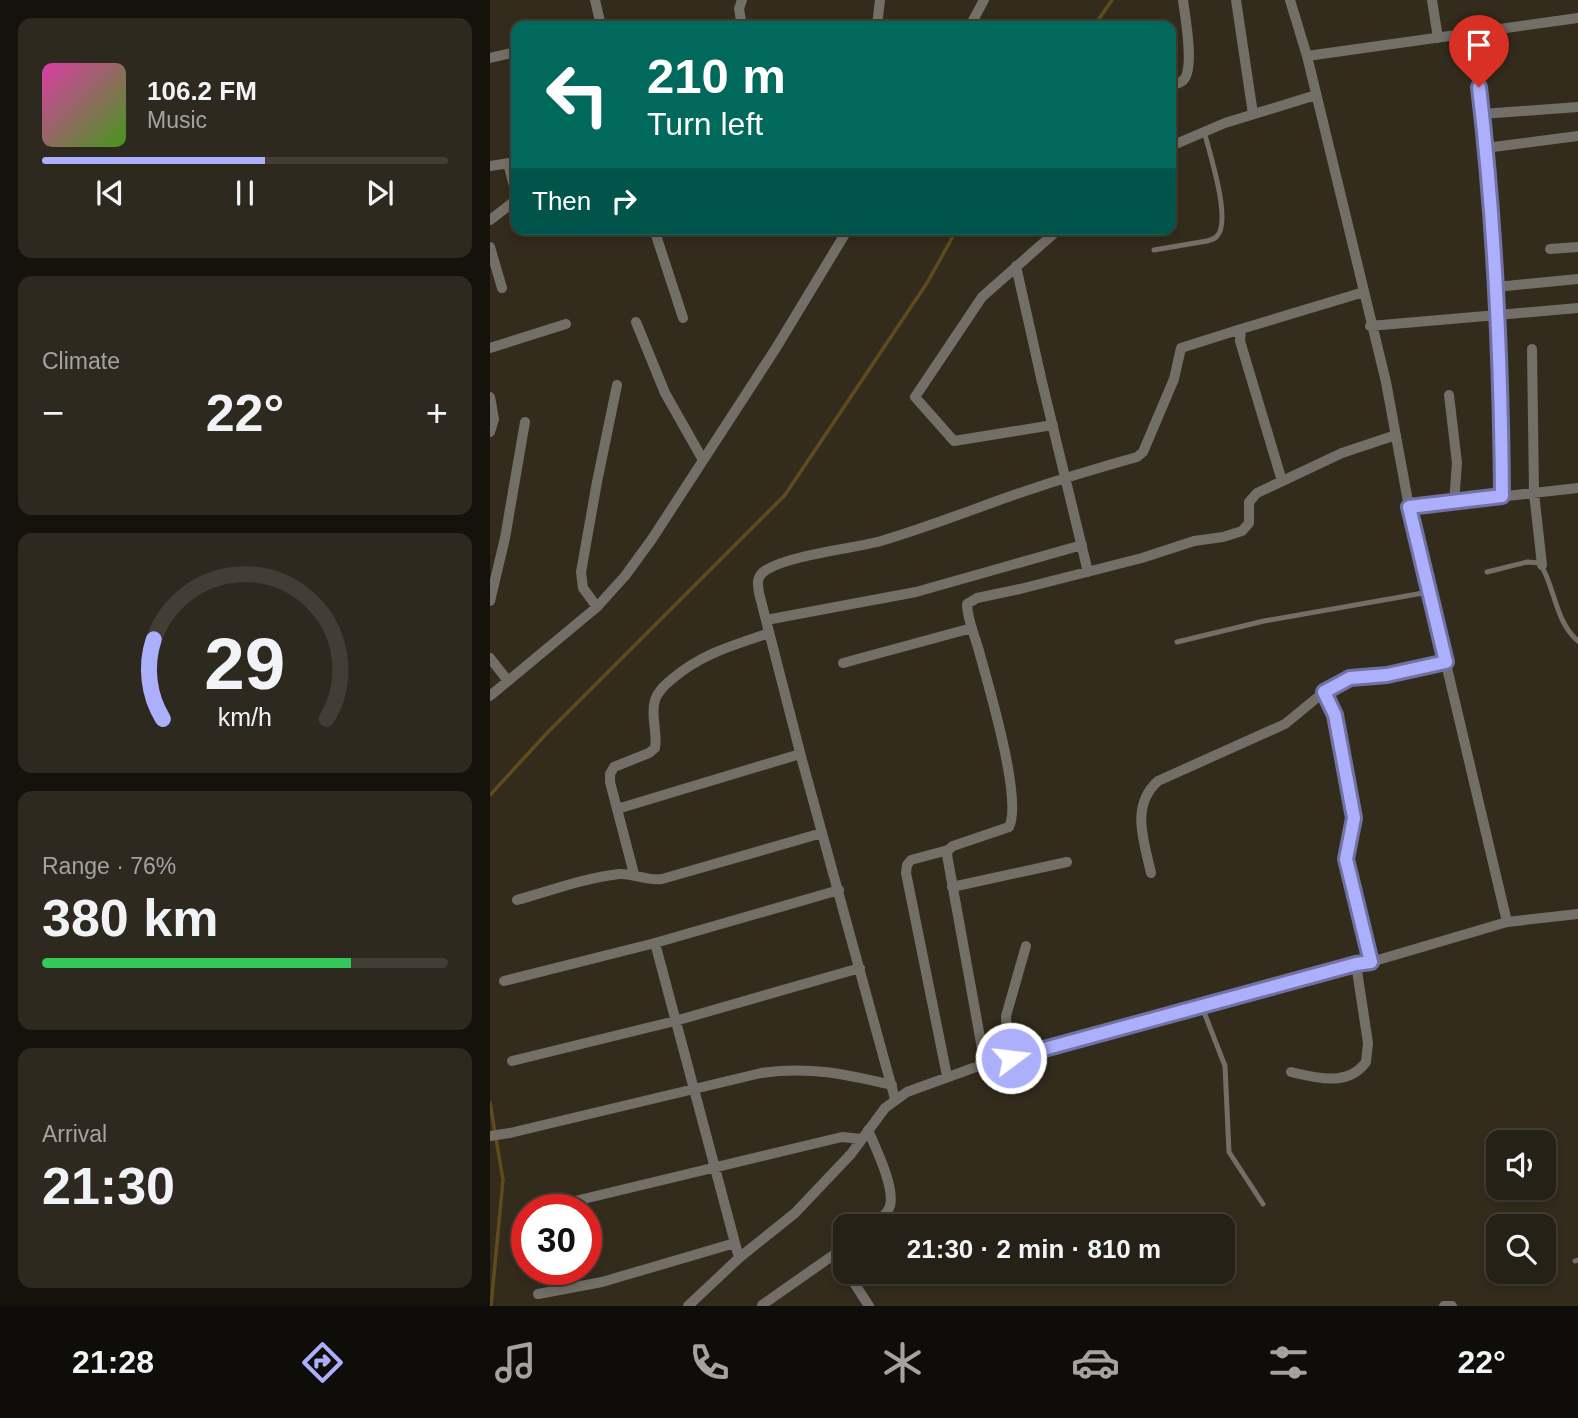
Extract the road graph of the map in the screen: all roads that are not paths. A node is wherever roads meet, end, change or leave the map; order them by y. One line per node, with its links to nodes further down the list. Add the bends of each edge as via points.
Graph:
1 (595, 0): 10 (street)
2 (742, 0): 11 (street)
3 (880, 0): 12 (street)
4 (984, 0): 13 (street)
5 (1183, 0): 19 (street, via 1187,74)
6 (1236, 0): 22 (street)
7 (1432, 0): 15 (street)
8 (1293, 1): 17 (street)
9 (1578, 18): 14 (street)
10 (600, 21)
11 (740, 21)
12 (878, 21)
13 (973, 21)
14 (1473, 33): 15 (street); 23 (street)
15 (1438, 38): 17 (street)
16 (511, 53): 18 (street)
17 (1307, 56): 20 (street)
18 (490, 58)
19 (1176, 84)
20 (1316, 94): 22 (street); 43 (street)
21 (1578, 107): 23 (street)
22 (1253, 114): 24 (street)
23 (1482, 114): 27 (street)
24 (1204, 131): 26 (street); 38 (lane, via 1221,207 1220,232 1207,241)
25 (1578, 136): 27 (street)
26 (1176, 144)
27 (1486, 148): 41 (street)
28 (511, 163): 29 (street)
29 (490, 166)
30 (511, 204): 31 (street)
31 (490, 220)
32 (656, 235): 46 (street)
33 (844, 235): 60 (street)
34 (1052, 235): 39 (street)
35 (490, 247): 42 (street)
36 (1578, 247): 37 (street)
37 (1550, 249)
38 (1154, 250)
39 (1016, 266): 57 (street); 57 (street, via 968,315 915,397 954,441)
40 (1578, 279): 41 (street)
41 (1496, 287): 45 (street)
42 (502, 288)
43 (1364, 292): 49 (street); 50 (street)
44 (1578, 308): 45 (street)
45 (1498, 315): 49 (street); 65 (street)
46 (683, 318)
47 (636, 322): 60 (street, via 668,400)
48 (566, 324): 51 (street)
49 (1370, 326): 59 (street)
50 (1241, 329): 61 (street, via 1181,348 1174,379 1143,452); 62 (street, via 1240,341)
51 (490, 348)
52 (1532, 349): 64 (street)
53 (617, 385): 74 (street, via 581,572 583,588)
54 (1449, 394): 66 (street, via 1457,463)
55 (490, 397): 58 (street, via 494,419)
56 (525, 422): 73 (street, via 506,538)
57 (1053, 425): 61 (street)
58 (490, 432)
59 (1396, 435): 62 (street, via 1342,453); 67 (street)
60 (704, 460): 74 (street, via 638,558)
61 (1066, 477): 68 (street); 75 (street, via 946,521 765,570 757,583)
62 (1282, 481): 70 (street, via 1251,497 1249,523 1242,531)
63 (1578, 488): 64 (street)
64 (1534, 493): 65 (street); 69 (street)
65 (1502, 496): 66 (street)
66 (1454, 502): 67 (street)
67 (1409, 507): 72 (street)
68 (1082, 545): 70 (street); 75 (street, via 916,592)
69 (1542, 565): 71 (lane, via 1527,562); 79 (lane, via 1553,600)
70 (1088, 572): 76 (street, via 971,600 967,610)
71 (1487, 572)
72 (1429, 592): 78 (lane, via 1264,621); 81 (street)
73 (490, 601)
74 (597, 607): 83 (street)
75 (766, 620): 77 (street)
76 (972, 628): 82 (street); 89 (street, via 992,696 1013,812 1009,827)
77 (769, 633): 86 (street); 87 (street, via 701,657 658,693 653,711 655,748 614,766 610,774)
78 (1177, 642)
79 (1577, 642)
80 (490, 658): 83 (street)
81 (1446, 662): 84 (street, via 1350,678); 97 (street)
82 (843, 663)
83 (508, 681): 85 (street)
84 (1324, 692): 91 (street, via 1285,724 1170,774 1150,788 1140,826); 100 (street, via 1335,715 1354,818 1346,859)
85 (490, 696)
86 (800, 754): 87 (street); 88 (street)
87 (617, 809): 92 (street)
88 (822, 833): 92 (street, via 662,879); 94 (street)
89 (948, 850): 93 (street); 110 (street, via 911,860 906,873)
90 (1067, 862): 93 (street)
91 (1151, 873)
92 (634, 874): 95 (street, via 597,878)
93 (952, 887): 108 (street)
94 (839, 890): 98 (street); 102 (street)
95 (517, 900)
96 (1578, 914): 97 (street)
97 (1507, 922): 100 (street)
98 (654, 943): 103 (street); 105 (street)
99 (1026, 946): 106 (street, via 1006,1016)
100 (1371, 962): 101 (street)
101 (1356, 964): 104 (street); 109 (street, via 1368,1043 1366,1062 1356,1072 1339,1078 1318,1079)
102 (860, 968): 105 (street); 111 (street)
103 (505, 981)
104 (1202, 1007): 106 (street); 118 (lane, via 1225,1066 1229,1153)
105 (676, 1021): 107 (street); 112 (street)
106 (1011, 1058): 108 (street)
107 (512, 1061)
108 (985, 1065): 110 (street)
109 (1291, 1072)
110 (947, 1076): 113 (street)
111 (892, 1085): 112 (street, via 803,1069 761,1073); 113 (street)
112 (694, 1090): 115 (street); 116 (street)
113 (895, 1099): 114 (street)
114 (865, 1135): 116 (street); 119 (street, via 884,1169 890,1195); 122 (street, via 795,1213)
115 (490, 1136)
116 (714, 1167): 117 (street); 120 (street)
117 (602, 1194)
118 (1263, 1204)
119 (886, 1214)
120 (735, 1243): 122 (street); 124 (street, via 602,1282)
121 (833, 1255): 125 (street)
122 (739, 1258): 126 (street)
123 (855, 1284): 127 (street)
124 (538, 1294)
125 (762, 1305)
126 (688, 1306)
127 (869, 1306)
128 (1444, 1306): 129 (street)
129 (1452, 1306)

